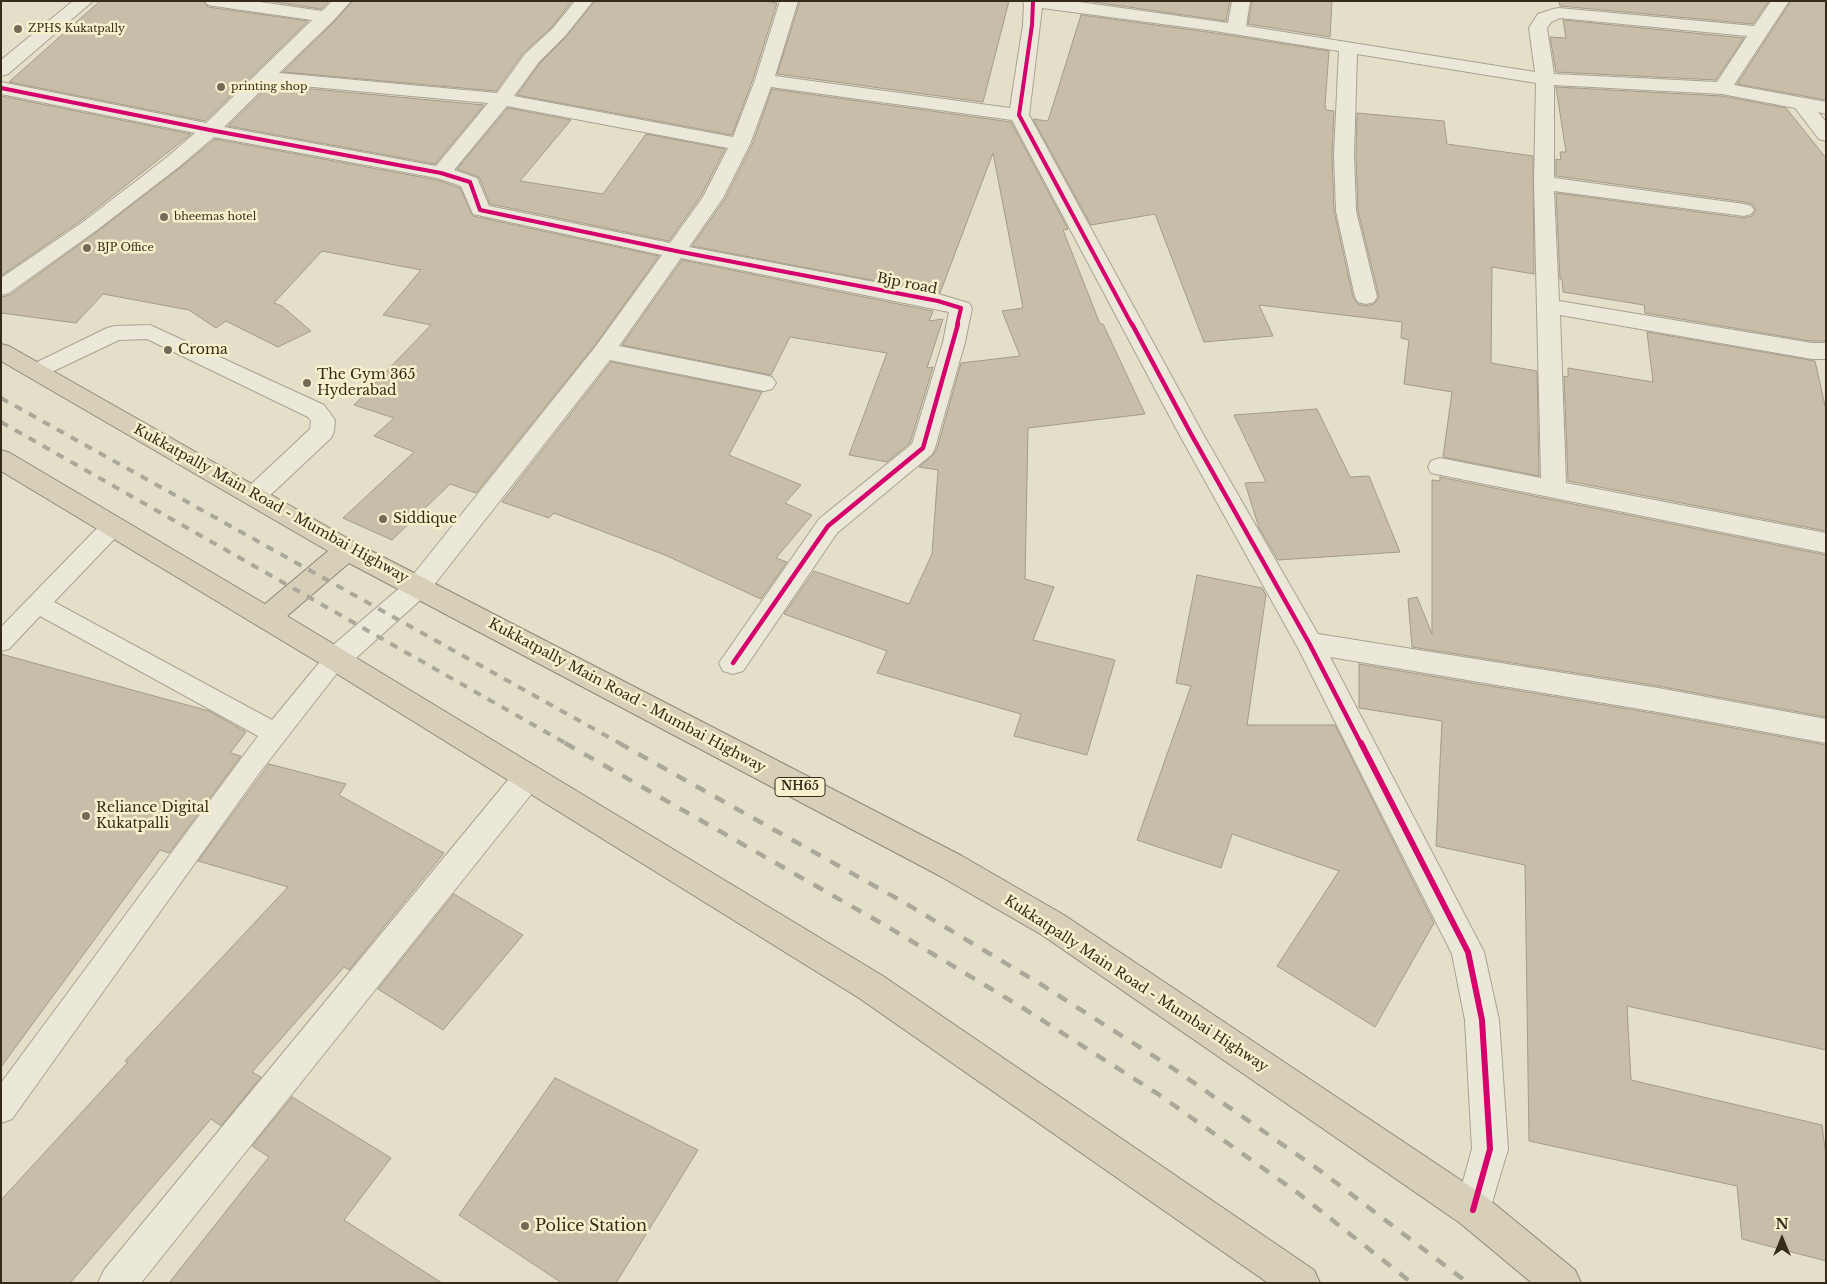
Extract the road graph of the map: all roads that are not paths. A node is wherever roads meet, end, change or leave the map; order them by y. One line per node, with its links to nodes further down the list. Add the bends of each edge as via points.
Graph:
1 (84, 1): 13 (street)
2 (214, 1): 9 (street)
3 (342, 1): 9 (street)
4 (584, 1): 19 (street, via 532,58)
5 (789, 1): 16 (street)
6 (1032, 1): 10 (street); 22 (street, via 1032,25)
7 (1241, 1): 10 (street)
8 (1780, 1): 11 (street)
9 (327, 17): 14 (street)
10 (1236, 30): 12 (street)
11 (1759, 32): 15 (street, via 1559,13 1544,18 1538,28); 18 (street)
12 (1348, 46): 15 (street); 31 (street, via 1344,155 1346,211)
13 (1, 70)
14 (267, 76): 19 (street); 23 (street)
15 (1545, 79): 18 (street); 27 (street)
16 (764, 80): 22 (street); 25 (street)
17 (1, 88): 23 (street)
18 (1722, 88): 20 (street)
19 (502, 99): 25 (street); 26 (street)
20 (1801, 103): 21 (street); 24 (street)
21 (1826, 108)
22 (1019, 115): 49 (street, via 1186,425)
23 (210, 130): 26 (street); 30 (street, via 90,226)
24 (1826, 135)
25 (740, 144): 29 (street, via 713,198)
26 (442, 173): 29 (street, Bjp road, via 470,182 480,210)
27 (1544, 183): 28 (street); 32 (street)
28 (1744, 210)
29 (676, 251): 34 (street); 51 (street, Bjp road, via 961,308 923,448 828,526)
30 (1, 288)
31 (1366, 297)
32 (1548, 306): 35 (street); 40 (street)
33 (1, 351): 36 (highway, Kukkatpally Main Road - Mumbai Highway / NH65)
34 (604, 351): 37 (street); 45 (street)
35 (1826, 351)
36 (37, 371): 41 (highway, Kukkatpally Main Road - Mumbai Highway / NH65); 41 (street, via 115,333 150,332 316,411 323,420 322,432)
37 (764, 383)
38 (1, 459): 42 (highway)
39 (1440, 467): 40 (street)
40 (1554, 490): 43 (street)
41 (254, 496): 44 (highway, Kukkatpally Main Road - Mumbai Highway / NH65)
42 (113, 526): 46 (lane); 47 (highway)
43 (1826, 543)
44 (348, 550): 45 (highway, Kukkatpally Main Road - Mumbai Highway / NH65); 47 (highway)
45 (418, 587): 50 (street); 56 (highway, Kukkatpally Main Road - Mumbai Highway / NH65, via 951,866 1053,925)
46 (38, 604): 48 (lane); 53 (lane)
47 (267, 618): 50 (highway)
48 (1, 642)
49 (1309, 643): 52 (street); 56 (street, via 1468,952 1482,1020 1490,1149)
50 (336, 659): 53 (lane); 54 (highway)
51 (733, 663)
52 (1826, 731)
53 (276, 734): 55 (lane)
54 (527, 778): 57 (street); 58 (highway, via 871,987)
55 (1, 1108)
56 (1473, 1210): 59 (highway, Kukkatpally Main Road - Mumbai Highway / NH65)
57 (117, 1283)
58 (1301, 1283)
59 (1562, 1283)

